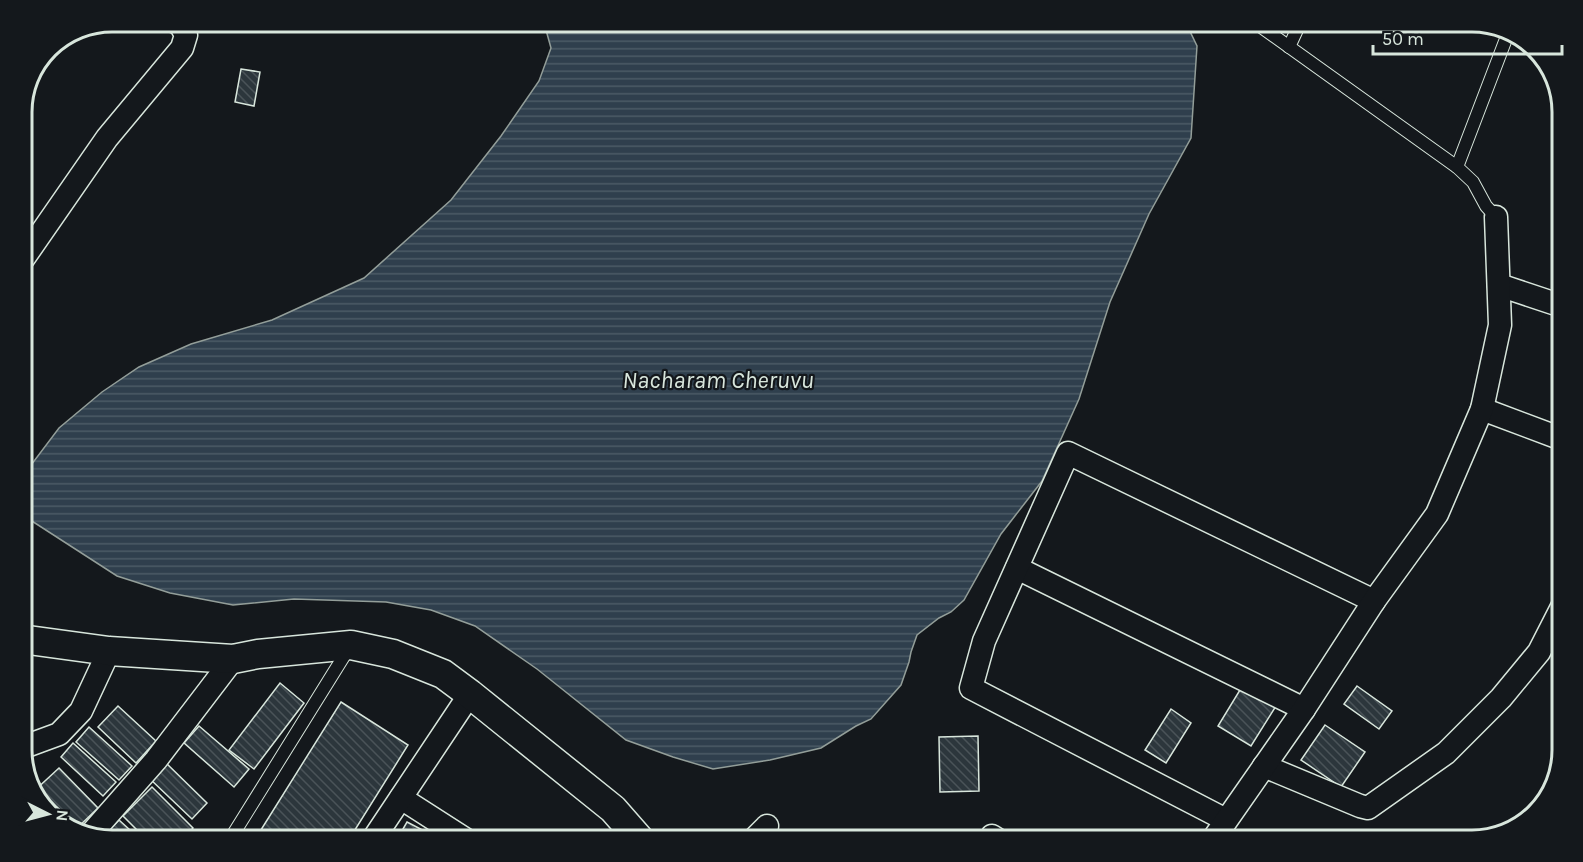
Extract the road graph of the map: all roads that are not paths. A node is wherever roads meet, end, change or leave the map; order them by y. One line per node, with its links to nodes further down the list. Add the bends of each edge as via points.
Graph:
1 (183, 32): 8 (street, via 182,48 108,138)
2 (1268, 32): 5 (lane)
3 (1296, 32): 5 (lane)
4 (1506, 40): 6 (lane)
5 (1289, 47): 6 (lane)
6 (1457, 167): 7 (lane, via 1473,182)
7 (1496, 217): 9 (street)
8 (32, 246)
9 (1498, 285): 10 (street); 11 (street, via 1500,325)
10 (1551, 302)
11 (1482, 409): 12 (street); 14 (street, via 1437,514)
12 (1552, 435)
13 (1017, 568): 14 (street, via 1068,453); 21 (street); 25 (street, via 984,641 971,688)
14 (1374, 601): 21 (street)
15 (1552, 627): 23 (street, via 1539,652 1501,698 1446,753 1368,807)
16 (32, 640): 18 (street)
17 (351, 645): 19 (street); 20 (street, via 393,654 444,674); 27 (lane)
18 (109, 651): 19 (street); 22 (street, via 81,711 59,734)
19 (233, 659): 26 (street, via 156,760)
20 (470, 694): 24 (street); 30 (street, via 614,809)
21 (1304, 709): 23 (street)
22 (32, 744)
23 (1264, 766): 25 (street)
24 (400, 798): 28 (street); 29 (street)
25 (1226, 820): 31 (street)
26 (95, 829)
27 (236, 830)
28 (379, 830)
29 (451, 830)
30 (632, 830)
31 (1219, 830)

